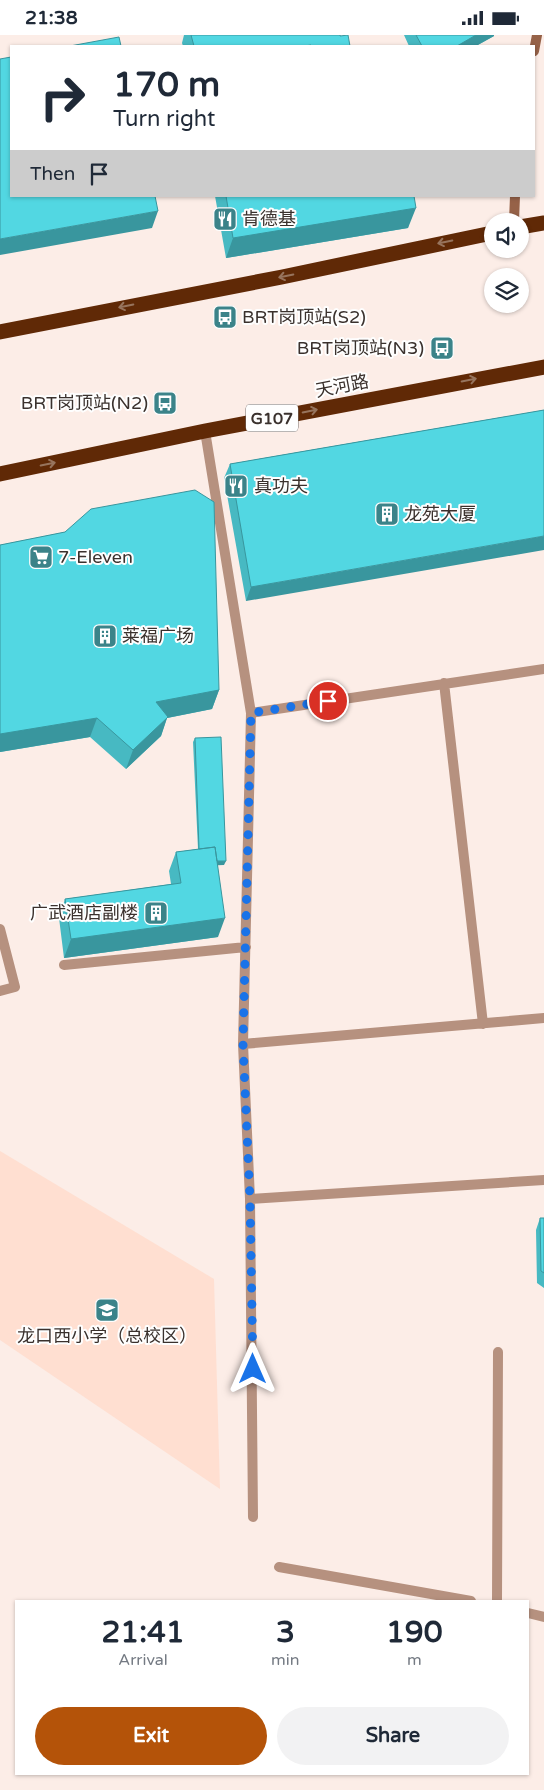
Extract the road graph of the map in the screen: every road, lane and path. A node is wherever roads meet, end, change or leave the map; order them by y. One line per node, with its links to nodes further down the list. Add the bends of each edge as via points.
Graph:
1 (515, 197): 2 (street)
2 (514, 213)
3 (544, 223): 4 (highway)
4 (529, 226)
5 (484, 235): 6 (highway, one-way to 6)
6 (0, 332)
7 (544, 367): 8 (highway, 天河路 / G107, one-way to 7)
8 (205, 431): 9 (highway, 天河路 / G107, one-way to 8); 12 (street)
9 (0, 474)
10 (544, 669): 11 (street)
11 (444, 683): 12 (street); 18 (street)
12 (251, 713): 14 (street)
13 (0, 929): 16 (street, via 15,987)
14 (246, 947): 15 (street, via 142,953); 19 (street)
15 (64, 965)
16 (0, 991)
17 (544, 1018): 18 (street)
18 (482, 1023): 19 (street)
19 (243, 1044): 21 (street)
20 (544, 1180): 21 (street)
21 (250, 1199): 23 (street)
22 (498, 1352): 26 (street)
23 (252, 1517)
24 (279, 1567): 25 (street)
25 (465, 1600)
26 (497, 1600)
27 (529, 1613): 28 (street)
28 (544, 1617)

